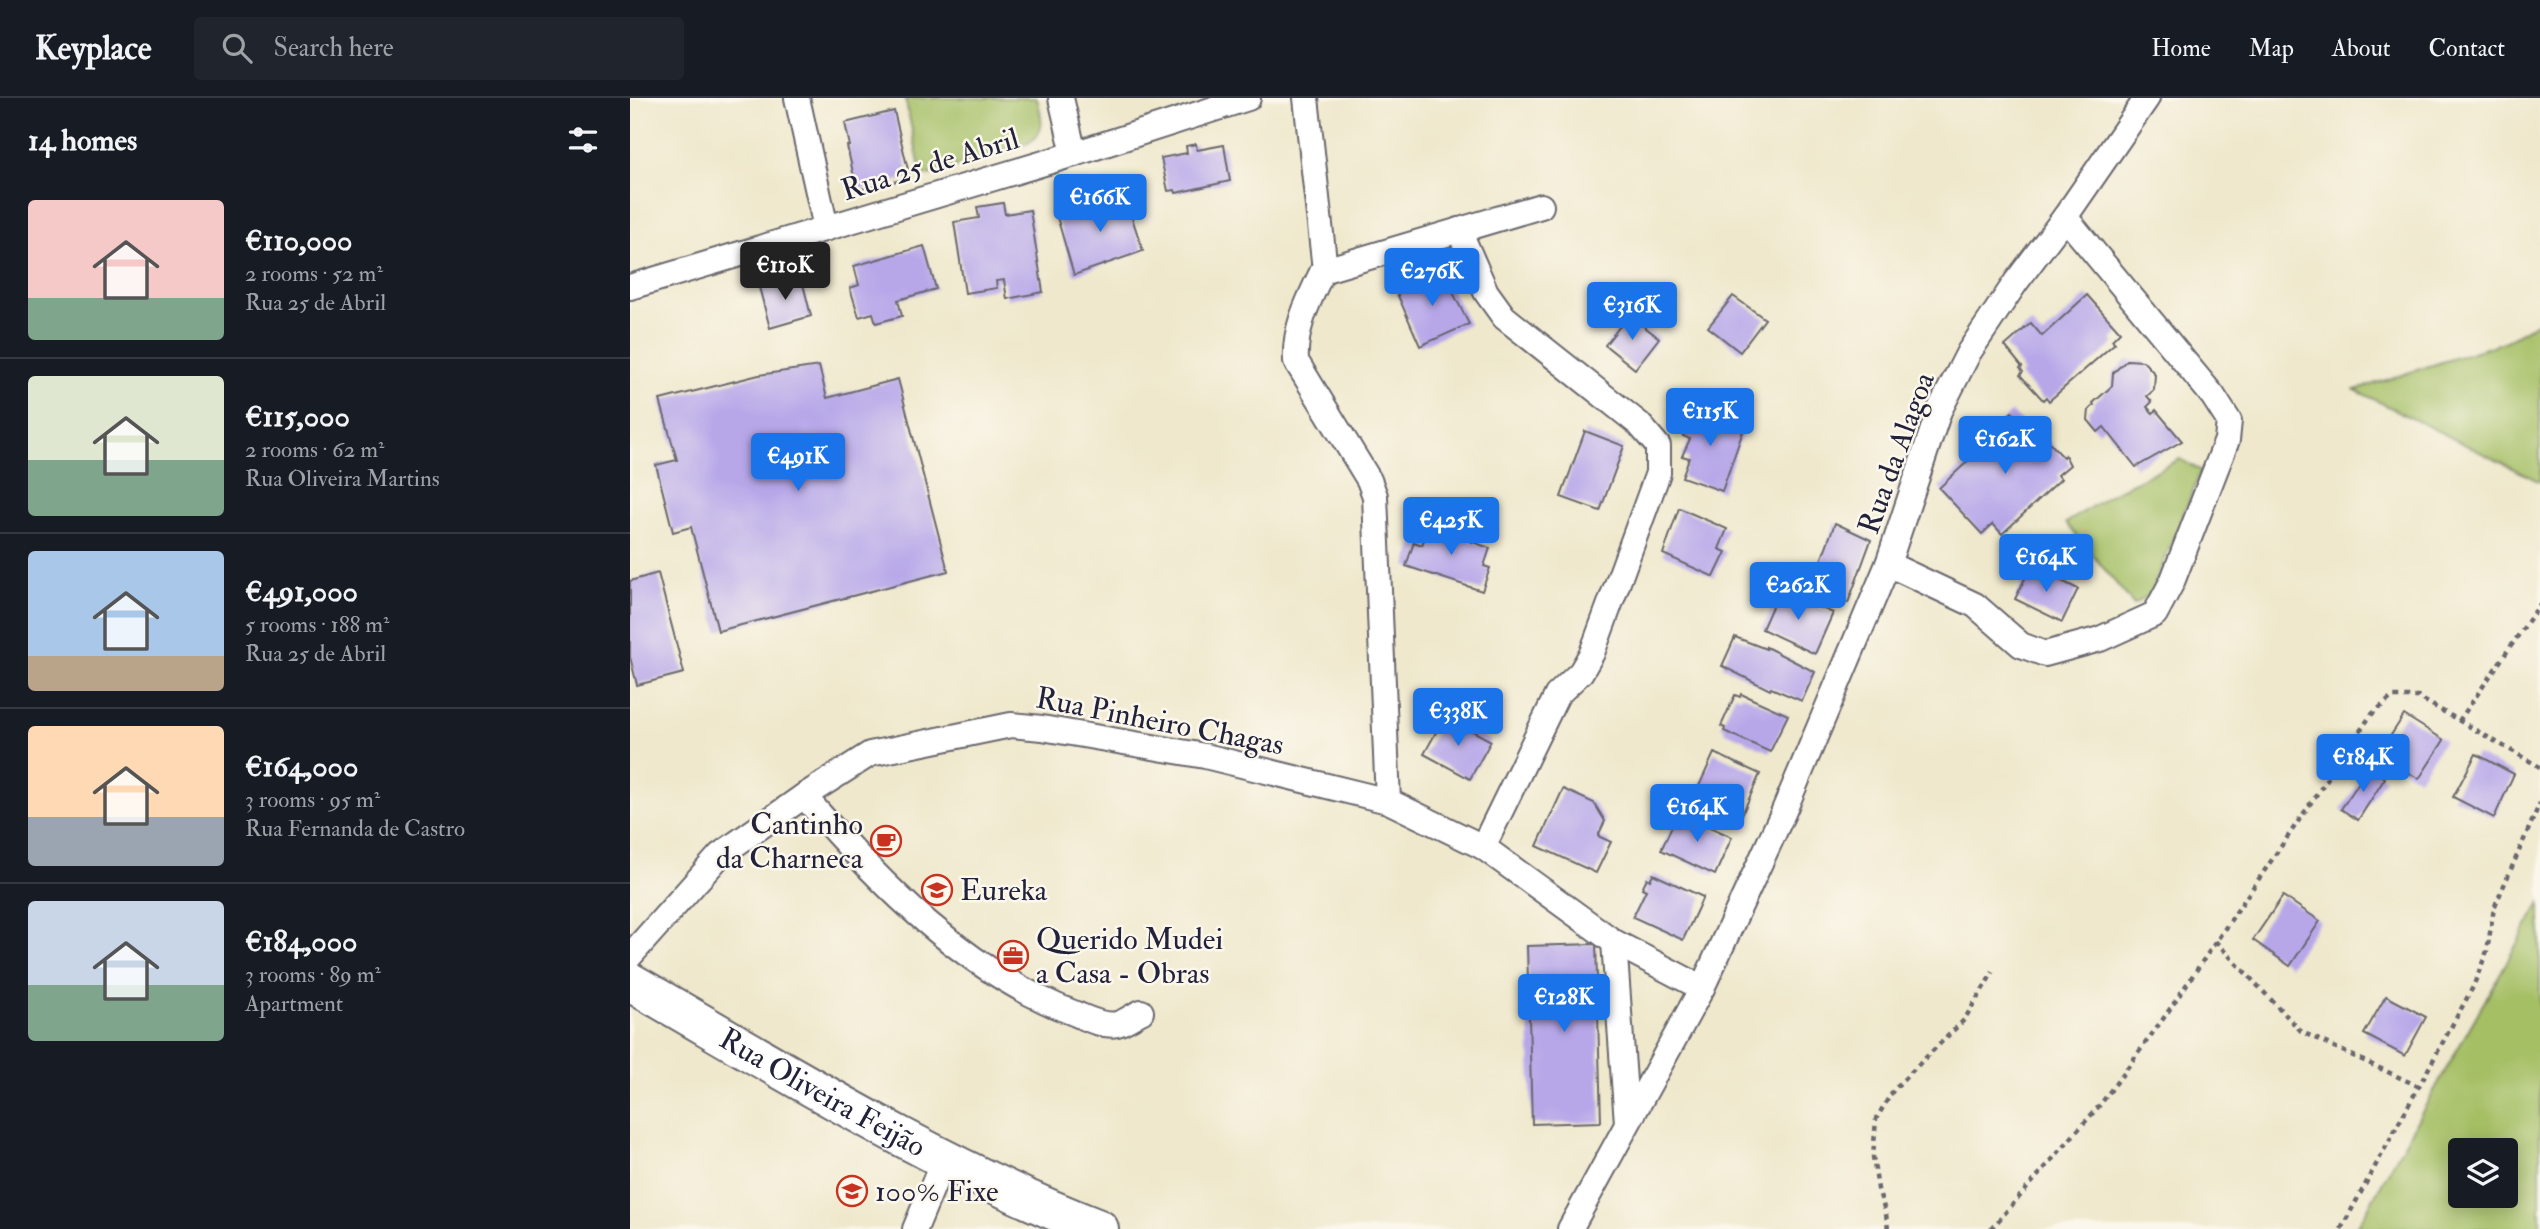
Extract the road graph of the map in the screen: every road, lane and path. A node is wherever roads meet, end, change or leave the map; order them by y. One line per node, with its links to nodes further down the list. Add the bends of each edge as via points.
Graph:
1 (797, 98): 9 (street)
2 (1060, 98): 6 (street)
3 (1248, 98): 6 (street, Rua 25 de Abril)
4 (1306, 98): 11 (street)
5 (2147, 98): 8 (street, Rua da Alagoa)
6 (1074, 154): 9 (street, Rua 25 de Abril)
7 (1541, 206): 10 (street)
8 (2065, 217): 13 (street, Rua da Alagoa, via 1969,352 1939,411); 13 (street, via 2213,396 2229,422 2227,440 2172,582 2155,614 2101,639 2045,654 2021,645 1975,605)
9 (826, 228): 12 (street, Rua 25 de Abril)
10 (1459, 230): 11 (street); 20 (street, via 1486,292 1504,317 1639,424 1658,446 1658,473 1592,653 1581,672 1557,695)
11 (1325, 270): 18 (street, via 1302,316 1295,342 1296,361 1375,496)
12 (630, 288)
13 (1888, 564): 26 (street, Rua da Alagoa, via 1783,813)
14 (2540, 604): 15 (path)
15 (2459, 721): 16 (path); 21 (path, via 2418,697 2392,697 2382,703)
16 (2540, 767)
17 (804, 796): 18 (street, Rua Pinheiro Chagas, via 870,754 1011,726 1205,756); 23 (street, Rua Pinheiro Chagas, via 720,855); 27 (street, via 912,909 1009,981 1052,1005 1097,1022 1116,1024)
18 (1388, 801): 20 (street, Rua Pinheiro Chagas)
19 (2540, 803): 28 (path, via 2494,908 2487,951 2473,987)
20 (1483, 847): 22 (street, Rua Pinheiro Chagas)
21 (2215, 941): 28 (path, via 2302,1032); 35 (path, via 2100,1105)
22 (1614, 942): 26 (street, Rua Pinheiro Chagas); 29 (street)
23 (630, 956)
24 (1993, 972): 34 (path, via 1964,1020 1894,1089 1876,1119 1873,1157)
25 (630, 982): 30 (main road, Rua Oliveira Feijão)
26 (1702, 988): 29 (street, Rua da Alagoa)
27 (1141, 1012)
28 (2420, 1087): 36 (path)
29 (1627, 1123): 33 (street, Rua da Alagoa)
30 (944, 1159): 31 (street); 32 (main road, Rua Oliveira Feijão, via 1043,1208)
31 (915, 1229)
32 (1098, 1229)
33 (1570, 1229)
34 (1888, 1229)
35 (1991, 1229)
36 (2341, 1229)

